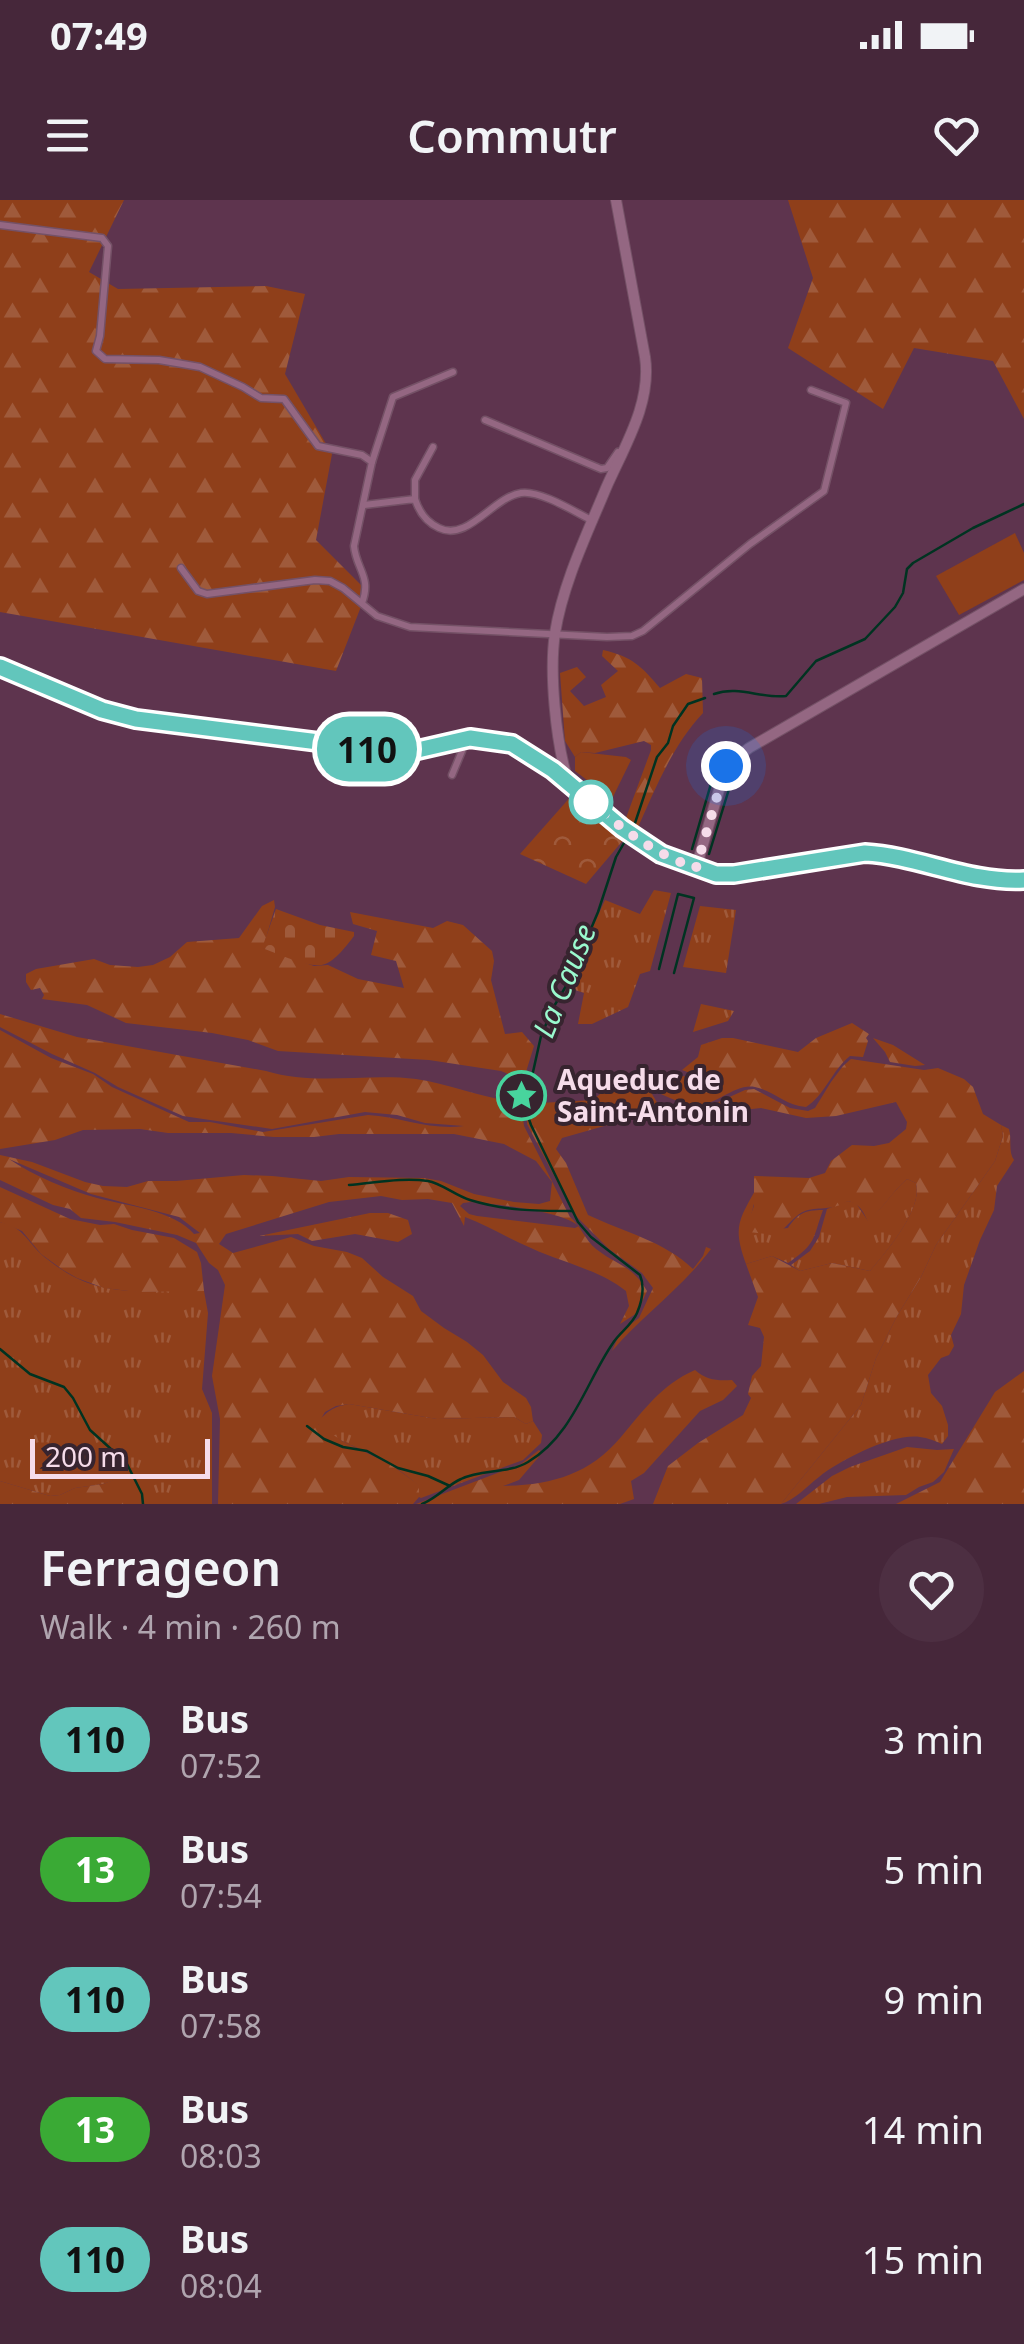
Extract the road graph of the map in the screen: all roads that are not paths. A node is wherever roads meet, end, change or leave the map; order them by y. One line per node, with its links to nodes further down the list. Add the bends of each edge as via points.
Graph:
1 (616, 200): 7 (street, via 647,370)
2 (0, 225): 8 (street, via 102,238 108,246 96,351 105,359 200,367 261,398 284,398 318,446)
3 (453, 372): 8 (street, via 392,398)
4 (812, 390): 15 (street, via 846,403 824,491 639,634)
5 (486, 420): 7 (street, via 601,469)
6 (433, 447): 9 (street, via 417,475)
7 (622, 454): 11 (street)
8 (372, 462): 10 (street)
9 (414, 499): 10 (street); 11 (street, via 430,522 447,531 464,528 522,493)
10 (364, 505): 14 (street, via 354,551 366,586)
11 (590, 526): 15 (street)
12 (181, 568): 14 (street, via 204,594 323,580)
13 (1024, 589): 20 (street, via 728,762)
14 (362, 603): 15 (street, via 410,627)
15 (555, 635): 19 (street)
16 (0, 667): 17 (street, via 136,719 398,752)
17 (443, 743): 18 (street, via 462,751); 19 (street, via 475,738 512,744)
18 (452, 776)
19 (567, 780): 20 (street, via 626,832)
20 (696, 868): 21 (street, via 728,874 872,853 976,878)
21 (1024, 880)

